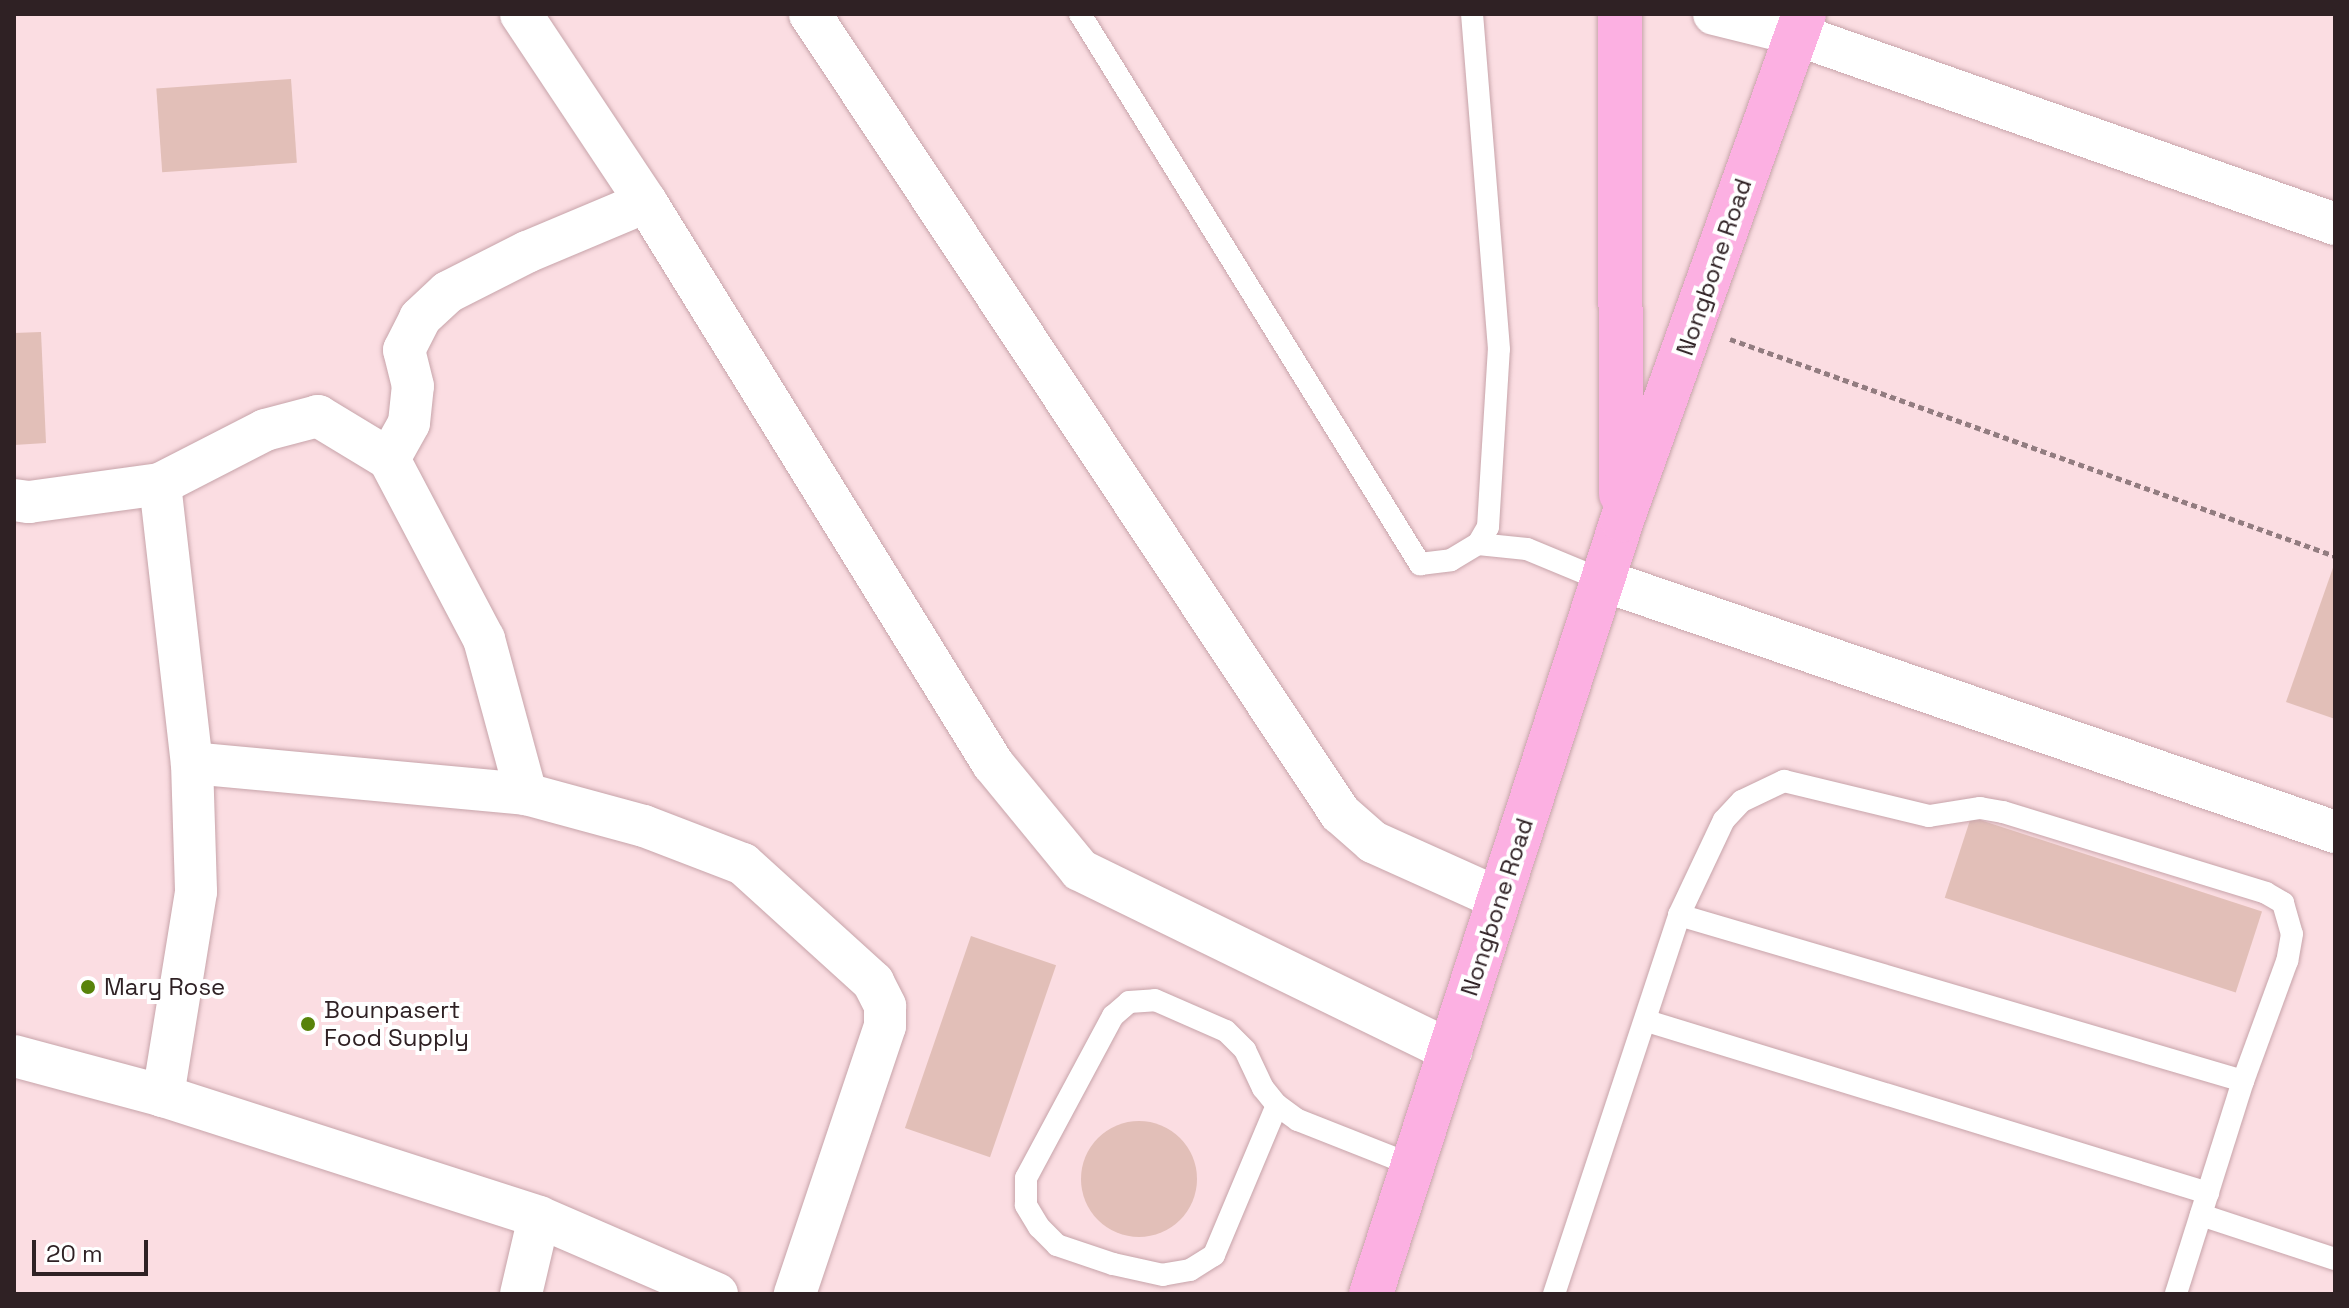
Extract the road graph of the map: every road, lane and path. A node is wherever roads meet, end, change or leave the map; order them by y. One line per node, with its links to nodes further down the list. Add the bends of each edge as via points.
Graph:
1 (521, 14): 8 (street)
2 (810, 14): 21 (street, via 1340,813 1373,842)
3 (1080, 14): 15 (lane, via 1420,564 1451,560)
4 (1472, 14): 15 (lane, via 1499,349 1488,527)
5 (1620, 14): 14 (highway, Nongbone Road)
6 (1714, 14): 7 (street)
7 (1800, 24): 9 (street); 10 (highway, Nongbone Road)
8 (646, 202): 11 (street, via 448,292 420,318 404,350 413,386 409,423); 24 (street, via 993,764 1080,870)
9 (2335, 224)
10 (1694, 326): 14 (highway, Nongbone Road); 16 (path)
11 (389, 459): 12 (street, via 318,416 265,430); 19 (street, via 484,639)
12 (160, 484): 13 (street); 18 (street)
13 (14, 500)
14 (1622, 520): 17 (highway, Nongbone Road)
15 (1478, 544): 17 (lane, via 1527,549)
16 (2335, 556)
17 (1602, 580): 20 (street); 21 (highway, Nongbone Road)
18 (192, 763): 19 (street); 27 (street, via 196,892)
19 (526, 794): 35 (street, via 644,826 743,864 873,982 885,1006 885,1026)
20 (2335, 832)
21 (1500, 899): 24 (highway, Nongbone Road)
22 (1679, 915): 23 (lane); 26 (lane); 26 (lane, via 1724,820 1742,801 1784,781 1929,816 1980,808 2003,812 2266,893 2283,903 2292,934 2287,961)
23 (1647, 1021): 30 (lane); 37 (lane)
24 (1451, 1051): 29 (highway, Nongbone Road)
25 (14, 1056): 27 (street)
26 (2243, 1081): 30 (lane)
27 (163, 1096): 31 (street)
28 (1277, 1105): 28 (lane, via 1214,1255 1190,1270 1163,1275 1057,1245 1026,1205 1026,1178 1113,1016 1129,1002 1155,1000 1226,1031 1245,1050); 29 (lane, via 1298,1120)
29 (1414, 1166): 36 (highway, Nongbone Road)
30 (2204, 1204): 32 (lane); 38 (lane)
31 (539, 1217): 33 (street); 34 (street)
32 (2335, 1259)
33 (521, 1294)
34 (717, 1294)
35 (795, 1294)
36 (1371, 1294)
37 (1554, 1294)
38 (2176, 1294)

